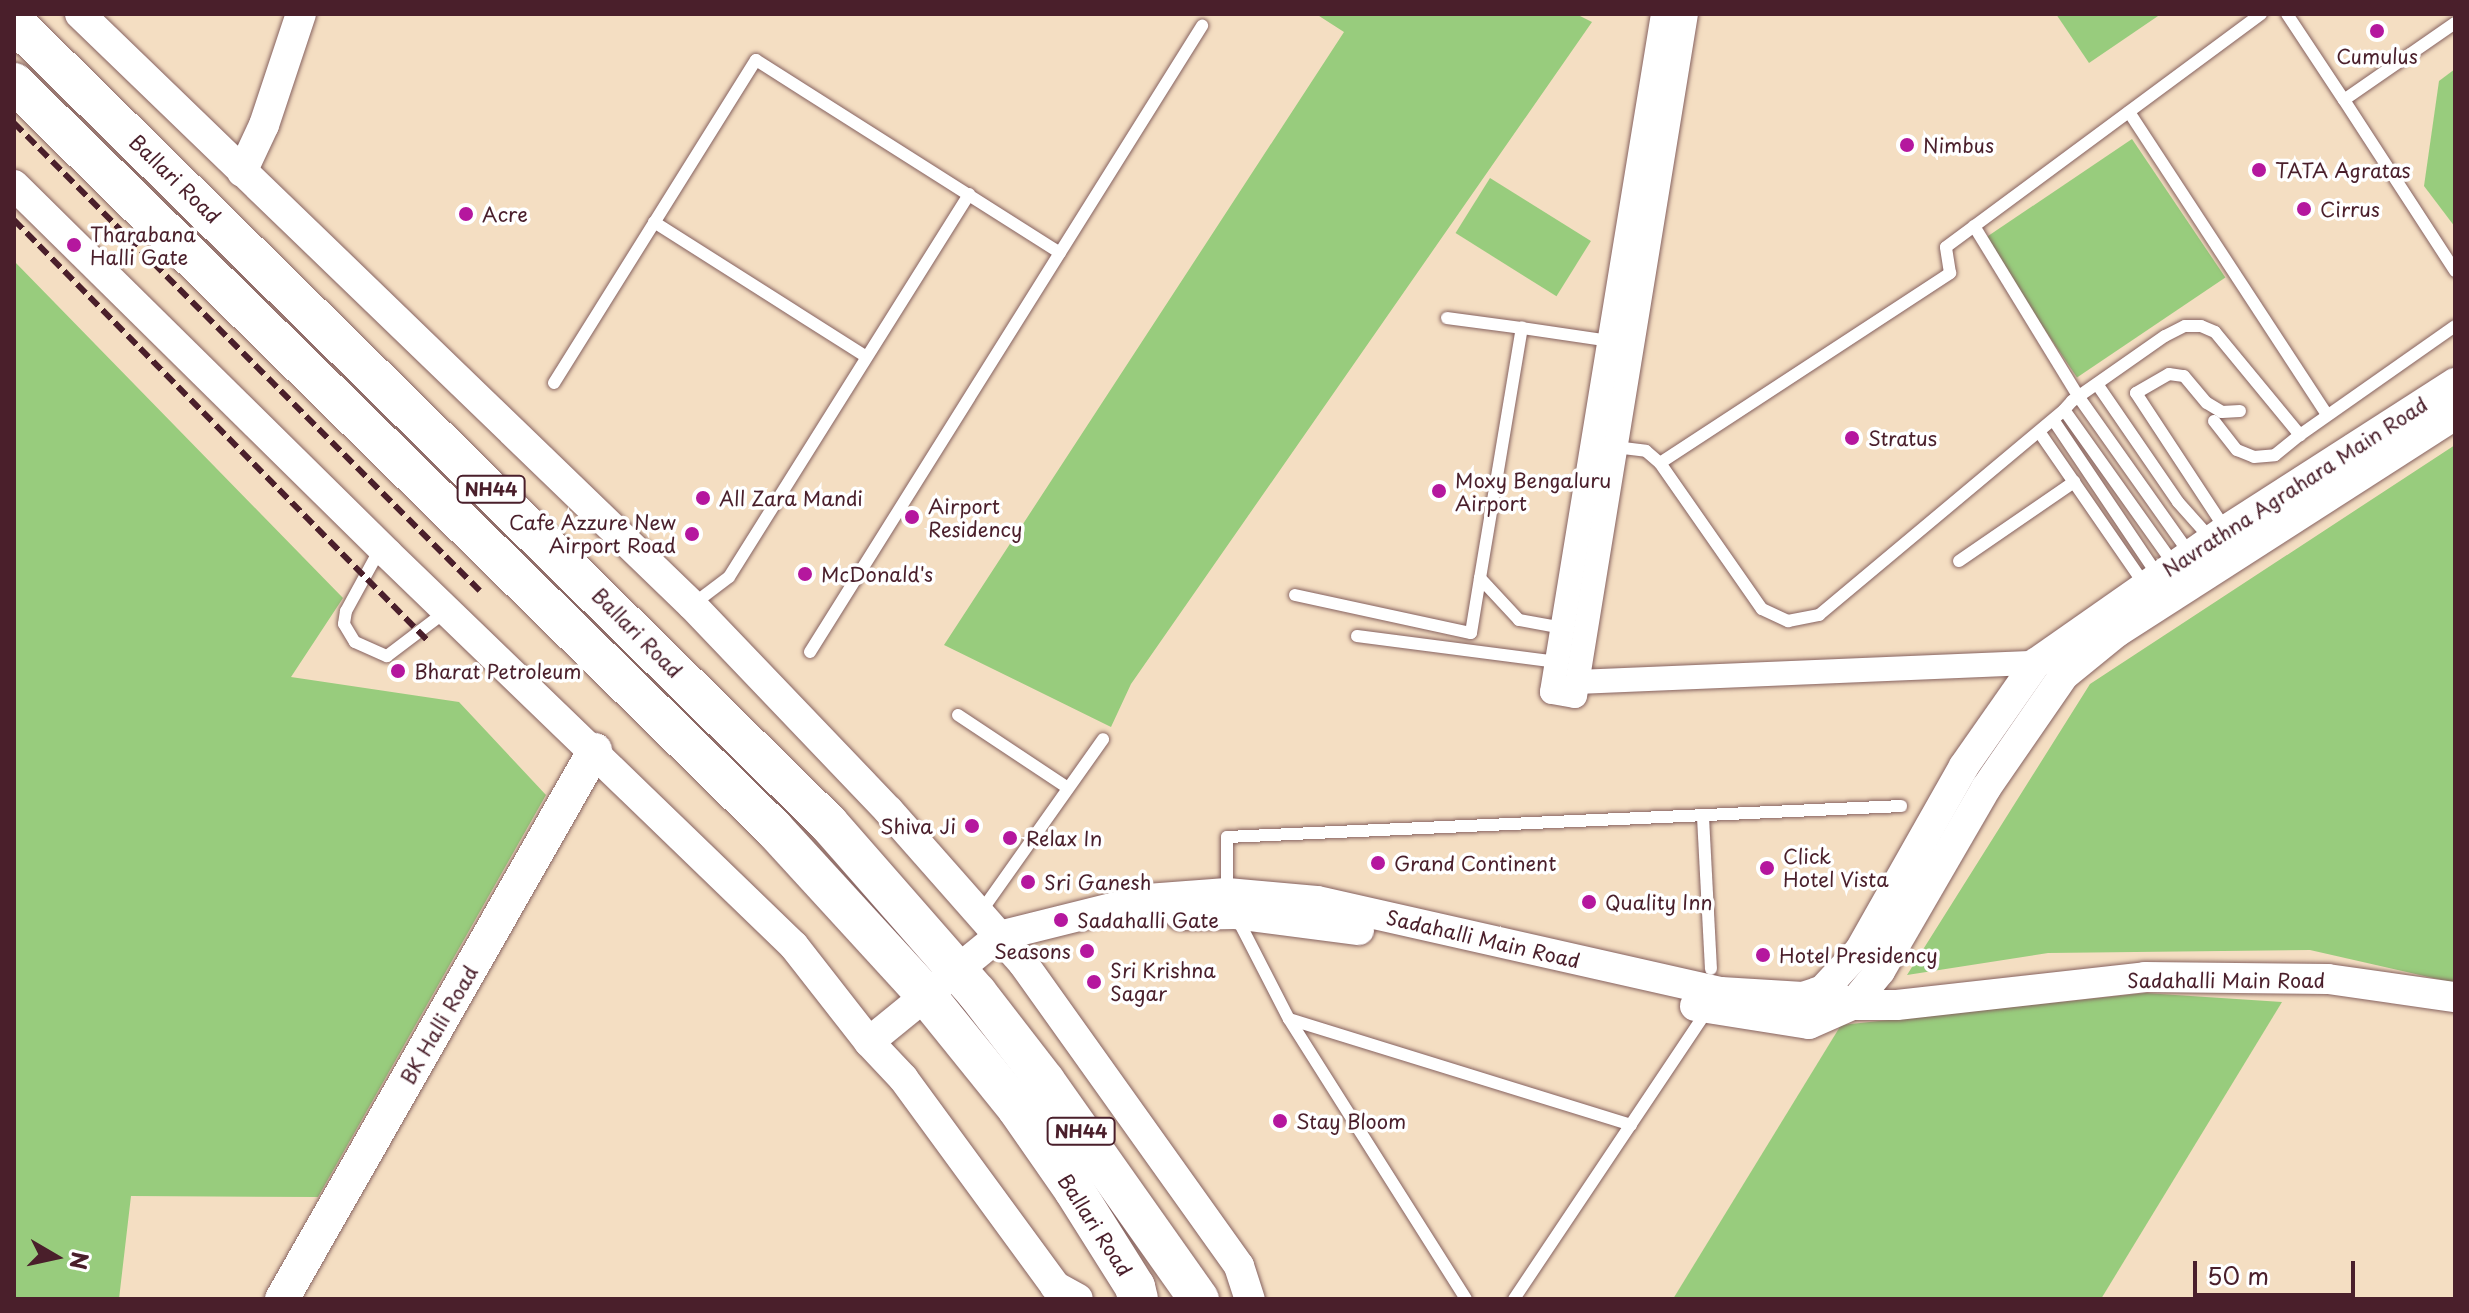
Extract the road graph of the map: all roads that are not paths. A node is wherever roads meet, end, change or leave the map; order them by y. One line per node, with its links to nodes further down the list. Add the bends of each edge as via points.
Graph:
1 (80, 14): 13 (street)
2 (301, 14): 13 (street, via 264,125)
3 (1663, 14): 23 (street)
4 (1686, 14): 37 (street)
5 (2261, 14): 12 (lane)
6 (2287, 14): 11 (lane)
7 (14, 22): 63 (highway, Ballari Road / NH44, via 829,824)
8 (2455, 23): 11 (lane)
9 (1202, 26): 18 (lane)
10 (14, 83): 67 (highway, Ballari Road / NH44, via 774,829)
11 (2344, 100): 19 (lane)
12 (2129, 112): 17 (lane); 31 (lane)
13 (242, 172): 45 (street)
14 (14, 185): 40 (street)
15 (969, 194): 16 (lane, via 756,60); 18 (lane); 24 (lane)
16 (654, 222): 24 (lane); 25 (lane)
17 (1974, 226): 28 (lane); 38 (lane, via 1946,247 1950,273)
18 (1060, 253): 51 (lane)
19 (2455, 271)
20 (1447, 318): 22 (lane)
21 (2455, 326): 31 (lane)
22 (1522, 328): 23 (lane); 43 (lane)
23 (1610, 341): 47 (street)
24 (865, 356): 45 (lane, via 729,577)
25 (554, 383)
26 (2455, 383): 42 (street, Navrathna Agrahara Main Road)
27 (2097, 384): 28 (lane); 36 (lane, via 2165,336 2185,326 2201,326 2215,332); 42 (lane, via 2178,502)
28 (2078, 396): 29 (lane); 42 (lane)
29 (2064, 410): 33 (lane); 42 (lane)
30 (2240, 411): 42 (lane, via 2222,412 2207,403 2184,376 2169,374 2136,393)
31 (2327, 415): 36 (lane)
32 (2455, 415): 42 (street, Navrathna Agrahara Main Road)
33 (2054, 421): 35 (lane); 42 (lane)
34 (2214, 421): 36 (lane, via 2237,450 2254,457 2275,455)
35 (2040, 433): 38 (lane, via 1819,615 1788,621 1762,609); 39 (lane)
36 (2300, 435)
37 (1615, 447): 38 (lane, via 1646,451); 54 (street)
38 (1660, 463)
39 (2074, 482): 41 (lane); 42 (lane)
40 (381, 547): 46 (street); 46 (lane, via 346,611 344,624 355,642 387,656)
41 (1959, 561)
42 (2174, 569): 53 (street, Navrathna Agrahara Main Road); 69 (street, Navrathna Agrahara Main Road, via 2117,632 2064,675 1986,788 1880,971)
43 (1480, 578): 47 (lane, via 1519,620); 48 (lane)
44 (1295, 595): 48 (lane)
45 (692, 605): 62 (street, via 889,811)
46 (448, 610): 57 (street)
47 (1563, 628): 52 (street)
48 (1471, 633): 50 (lane)
49 (1357, 636): 50 (lane)
50 (1469, 650): 52 (lane)
51 (810, 652)
52 (1557, 662): 54 (street)
53 (2036, 663): 54 (street); 66 (street, Navrathna Agrahara Main Road, via 1964,766 1860,950)
54 (1568, 690)
55 (958, 715): 58 (lane)
56 (1103, 739): 58 (lane)
57 (595, 750): 72 (street, via 794,946); 74 (main road, BK Halli Road)
58 (1068, 788): 62 (lane)
59 (1901, 806): 60 (lane)
60 (1703, 817): 61 (lane, via 1227,837); 64 (lane)
61 (1231, 904): 62 (street, Sadahalli Main Road, via 1144,916 1109,911); 65 (street, Sadahalli Main Road); 71 (lane)
62 (989, 925): 63 (street); 78 (street, via 1104,1072 1239,1266)
63 (956, 967): 67 (street); 77 (highway, Ballari Road / NH44, via 1045,1081)
64 (1711, 969)
65 (1619, 981): 66 (street, Sadahalli Main Road, via 1803,997); 70 (street, Sadahalli Main Road)
66 (1823, 990): 69 (street, Sadahalli Main Road)
67 (925, 994): 72 (street); 76 (highway, Ballari Road / NH44, via 1017,1108 1074,1190)
68 (2455, 997): 69 (street, Sadahalli Main Road, via 2328,979 2145,977 1897,1005)
69 (1852, 1005): 70 (street, Sadahalli Main Road, via 1809,1024)
70 (1708, 1009): 73 (lane)
71 (1289, 1019): 73 (lane); 79 (lane)
72 (869, 1042): 75 (street, via 903,1078 1055,1286)
73 (1631, 1125): 80 (lane)
74 (282, 1299)
75 (1078, 1299)
76 (1138, 1299)
77 (1199, 1299)
78 (1250, 1299)
79 (1466, 1299)
80 (1514, 1299)

